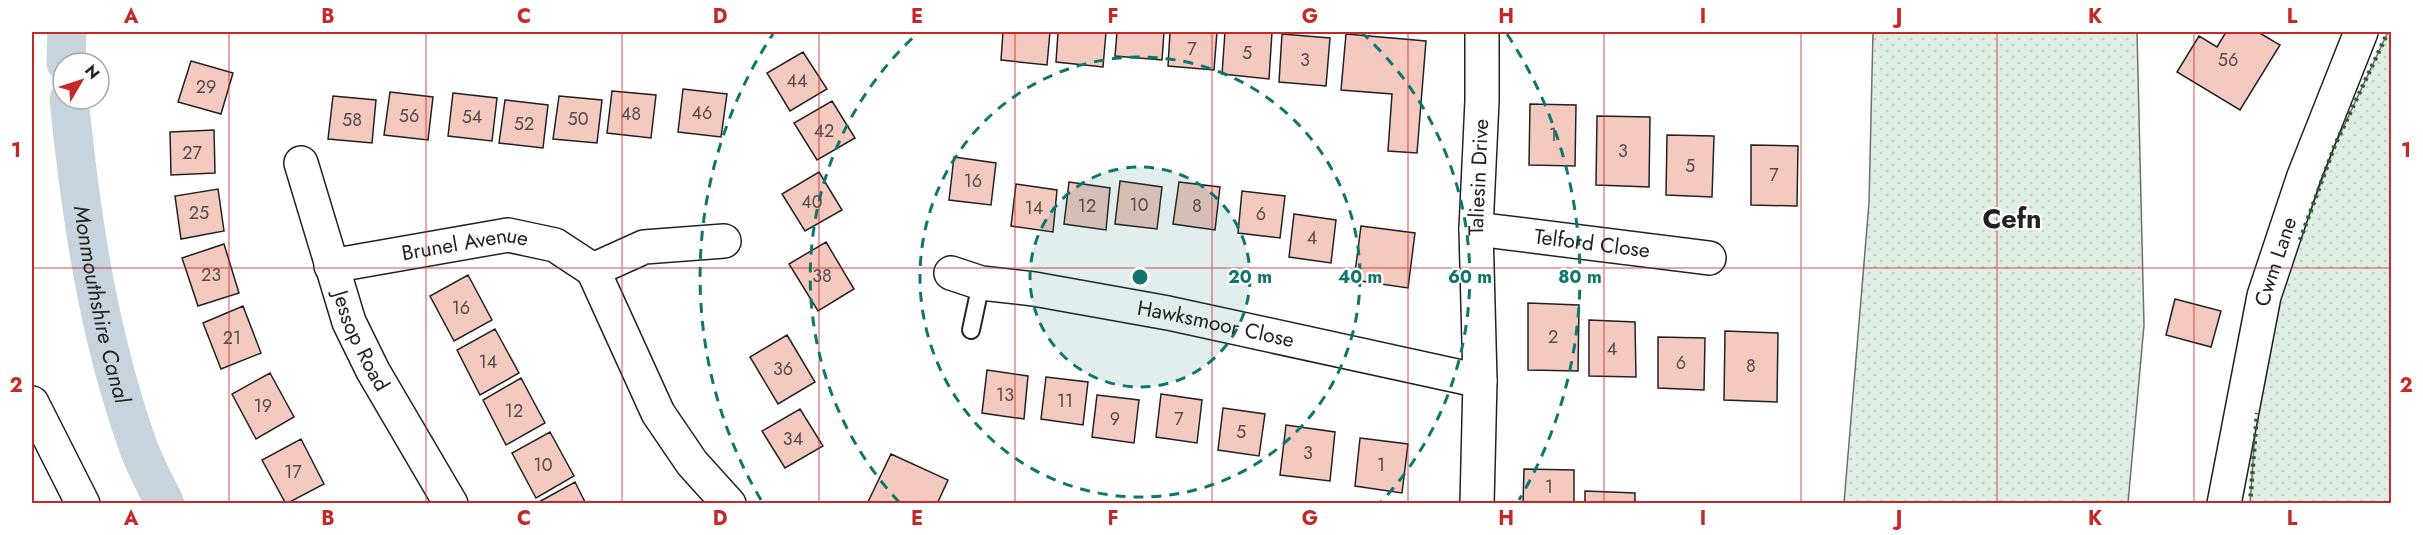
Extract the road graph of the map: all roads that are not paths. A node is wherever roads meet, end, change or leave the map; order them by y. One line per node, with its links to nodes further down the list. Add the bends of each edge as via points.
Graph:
1 (1482, 32): 4 (street, Taliesin Drive)
2 (2361, 32): 17 (street, Cwm Lane, via 2304,176 2264,296)
3 (301, 163): 7 (street, Jessop Road)
4 (1476, 230): 6 (street, Telford Close); 11 (street, Taliesin Drive)
5 (724, 241): 8 (street, via 644,247)
6 (1708, 258)
7 (331, 266): 8 (street, Brunel Avenue, via 508,235 555,245); 14 (street, Jessop Road, via 348,322)
8 (593, 270): 15 (street, via 658,413 692,463)
9 (966, 278): 10 (lane); 11 (street, Hawksmoor Close, via 1168,313)
10 (971, 330)
11 (1480, 381): 16 (street, Taliesin Drive)
12 (32, 403): 13 (street)
13 (83, 504)
14 (450, 504)
15 (729, 504)
16 (1477, 504)
17 (2224, 504)

